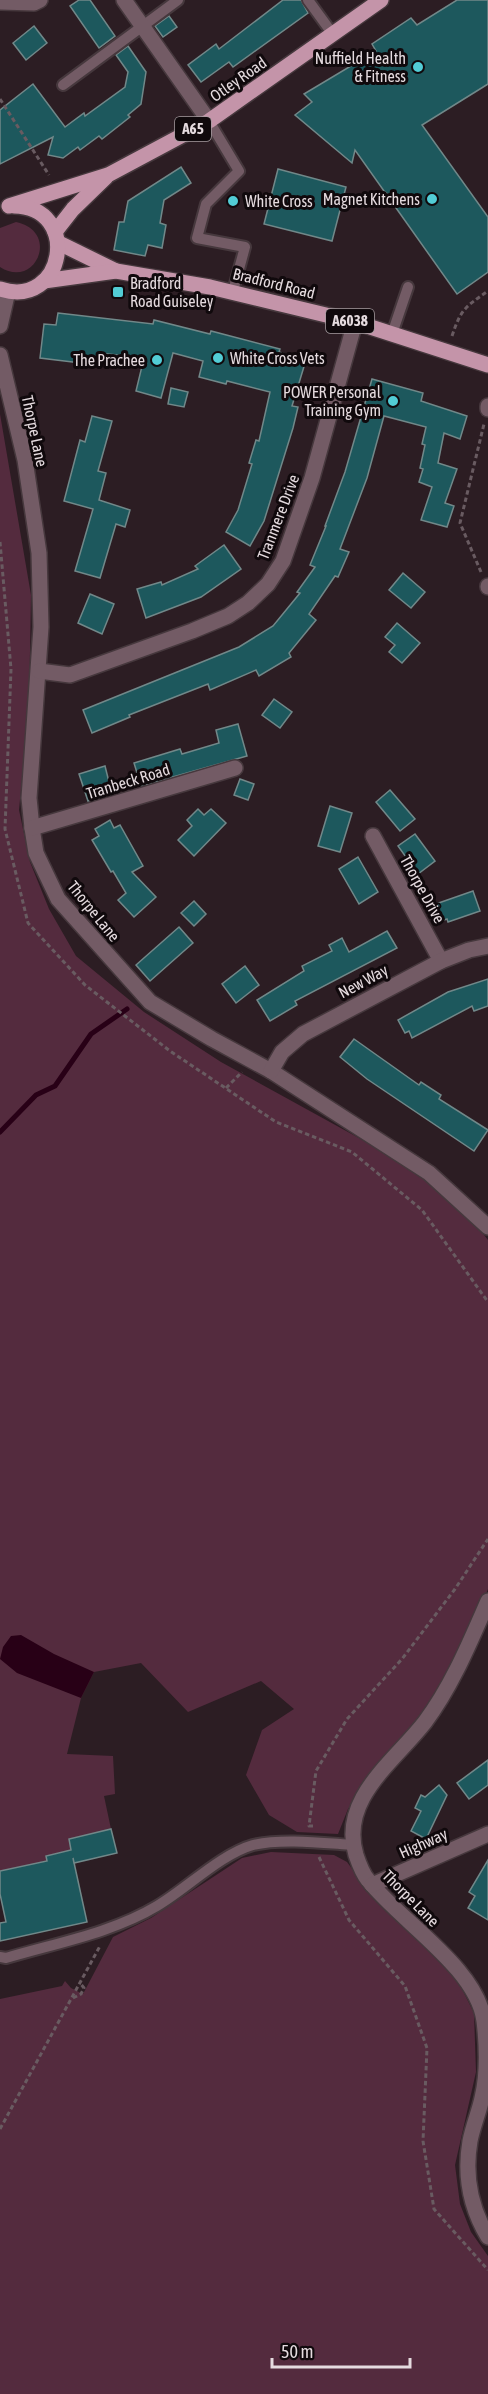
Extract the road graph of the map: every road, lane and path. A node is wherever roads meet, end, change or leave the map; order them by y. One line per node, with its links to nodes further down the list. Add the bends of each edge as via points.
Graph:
1 (40, 0): 6 (street)
2 (124, 0): 7 (street)
3 (178, 0): 7 (lane)
4 (308, 0): 8 (lane)
5 (381, 0): 8 (main road, Otley Road / A65)
6 (0, 2)
7 (143, 26): 9 (lane); 11 (street)
8 (332, 33): 11 (main road, Otley Road / A65)
9 (63, 85)
10 (0, 99): 12 (path)
11 (209, 121): 13 (main road, Otley Road / A65); 20 (lane, via 239,171 206,204 197,238 245,247)
12 (49, 175)
13 (108, 175): 14 (main road, Otley Road / A65); 15 (main road, Otley Road / A65, via 73,209)
14 (5, 207): 15 (main road, A65, via 23,206 36,211)
15 (57, 237): 16 (main road, Bradford Road / A6038); 17 (main road, A65, via 58,258)
16 (116, 271): 17 (main road, Bradford Road / A6038); 20 (main road, Bradford Road / A6038)
17 (45, 281): 19 (main road, Bradford Road, via 21,292)
18 (408, 287): 24 (lane)
19 (4, 290): 23 (street)
20 (233, 291): 22 (main road, Bradford Road / A6038)
21 (488, 291): 25 (path, via 464,308)
22 (355, 322): 24 (main road, Bradford Road / A6038); 30 (street, Tranmere Drive, via 312,478 283,561 268,584 228,616 192,631 70,675)
23 (0, 326)
24 (392, 334): 25 (main road, Bradford Road / A6038)
25 (446, 351): 27 (main road, Bradford Road / A6038)
26 (0, 355): 30 (street, Thorpe Lane, via 25,460 39,553)
27 (488, 365)
28 (488, 408): 29 (path, via 460,523)
29 (488, 586)
30 (39, 671): 32 (street, Thorpe Lane, via 30,798)
31 (235, 768): 32 (street, Tranbeck Road)
32 (32, 828): 37 (street, Thorpe Lane, via 36,853 58,899 150,1002)
33 (373, 836): 35 (street, Thorpe Drive)
34 (488, 946): 35 (street, New Way)
35 (441, 960): 37 (street, New Way, via 303,1034 282,1052)
36 (115, 1008): 39 (path, via 170,1051 276,1122 352,1152 422,1210)
37 (271, 1071): 38 (street, Thorpe Lane, via 429,1173)
38 (488, 1227)
39 (488, 1302)
40 (488, 1539): 43 (path, via 402,1659 347,1719 316,1771 309,1826 319,1827)
41 (488, 1601): 44 (street, Thorpe Lane, via 448,1685 425,1721 382,1769 363,1798 353,1818)
42 (488, 1834): 45 (street, Highway)
43 (318, 1843): 44 (lane); 46 (lane, via 254,1845 239,1851 155,1907); 50 (path, via 318,1855 349,1920 405,1986 427,2048 423,2141 434,2209)
44 (353, 1845): 45 (street, Thorpe Lane, via 363,1874)
45 (372, 1885): 49 (street, Thorpe Lane, via 462,1973 483,2008 487,2045 483,2096 470,2141 468,2187)
46 (110, 1928): 47 (lane); 48 (path)
47 (0, 1957)
48 (0, 2129)
49 (488, 2237)
50 (488, 2270)

